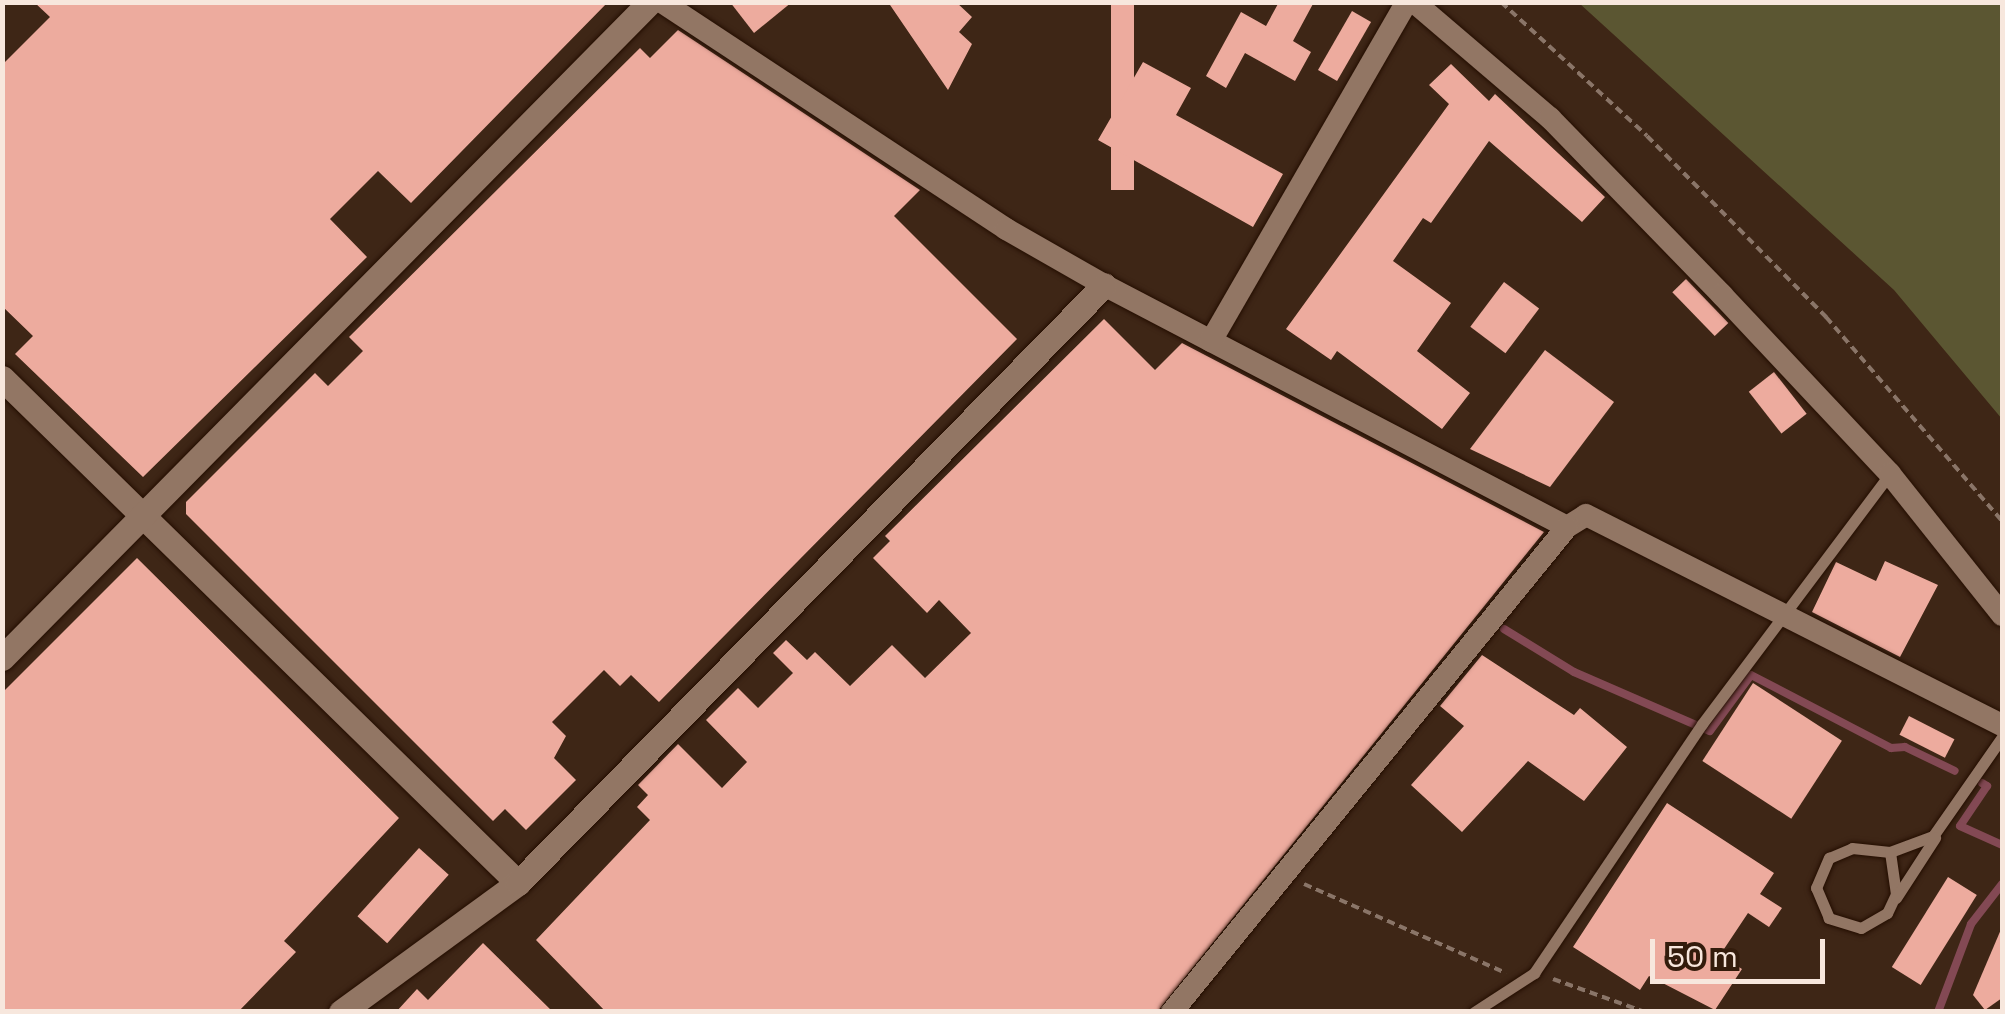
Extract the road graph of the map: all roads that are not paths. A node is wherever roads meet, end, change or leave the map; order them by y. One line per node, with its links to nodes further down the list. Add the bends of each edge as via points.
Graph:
1 (650, 2): 8 (street)
2 (662, 2): 4 (street)
3 (1410, 2): 5 (street); 7 (street, via 1550,118)
4 (1104, 285): 5 (street); 17 (street)
5 (1211, 341): 9 (street)
6 (2, 378): 8 (street)
7 (1890, 474): 10 (lane); 11 (street)
8 (144, 514): 12 (street); 17 (street)
9 (1567, 527): 10 (street, via 1586,516); 20 (street)
10 (1783, 614): 13 (street); 21 (lane, via 1534,972)
11 (2002, 615)
12 (2, 658)
13 (2002, 725)
14 (2002, 737): 15 (lane)
15 (1946, 822): 16 (lane, via 1918,845); 18 (lane)
16 (1890, 852): 18 (lane); 18 (lane, via 1836,853 1816,888 1824,912 1844,926 1874,924)
17 (518, 883): 19 (street)
18 (1894, 902)
19 (341, 1012)
20 (1172, 1012)
21 (1474, 1012)

